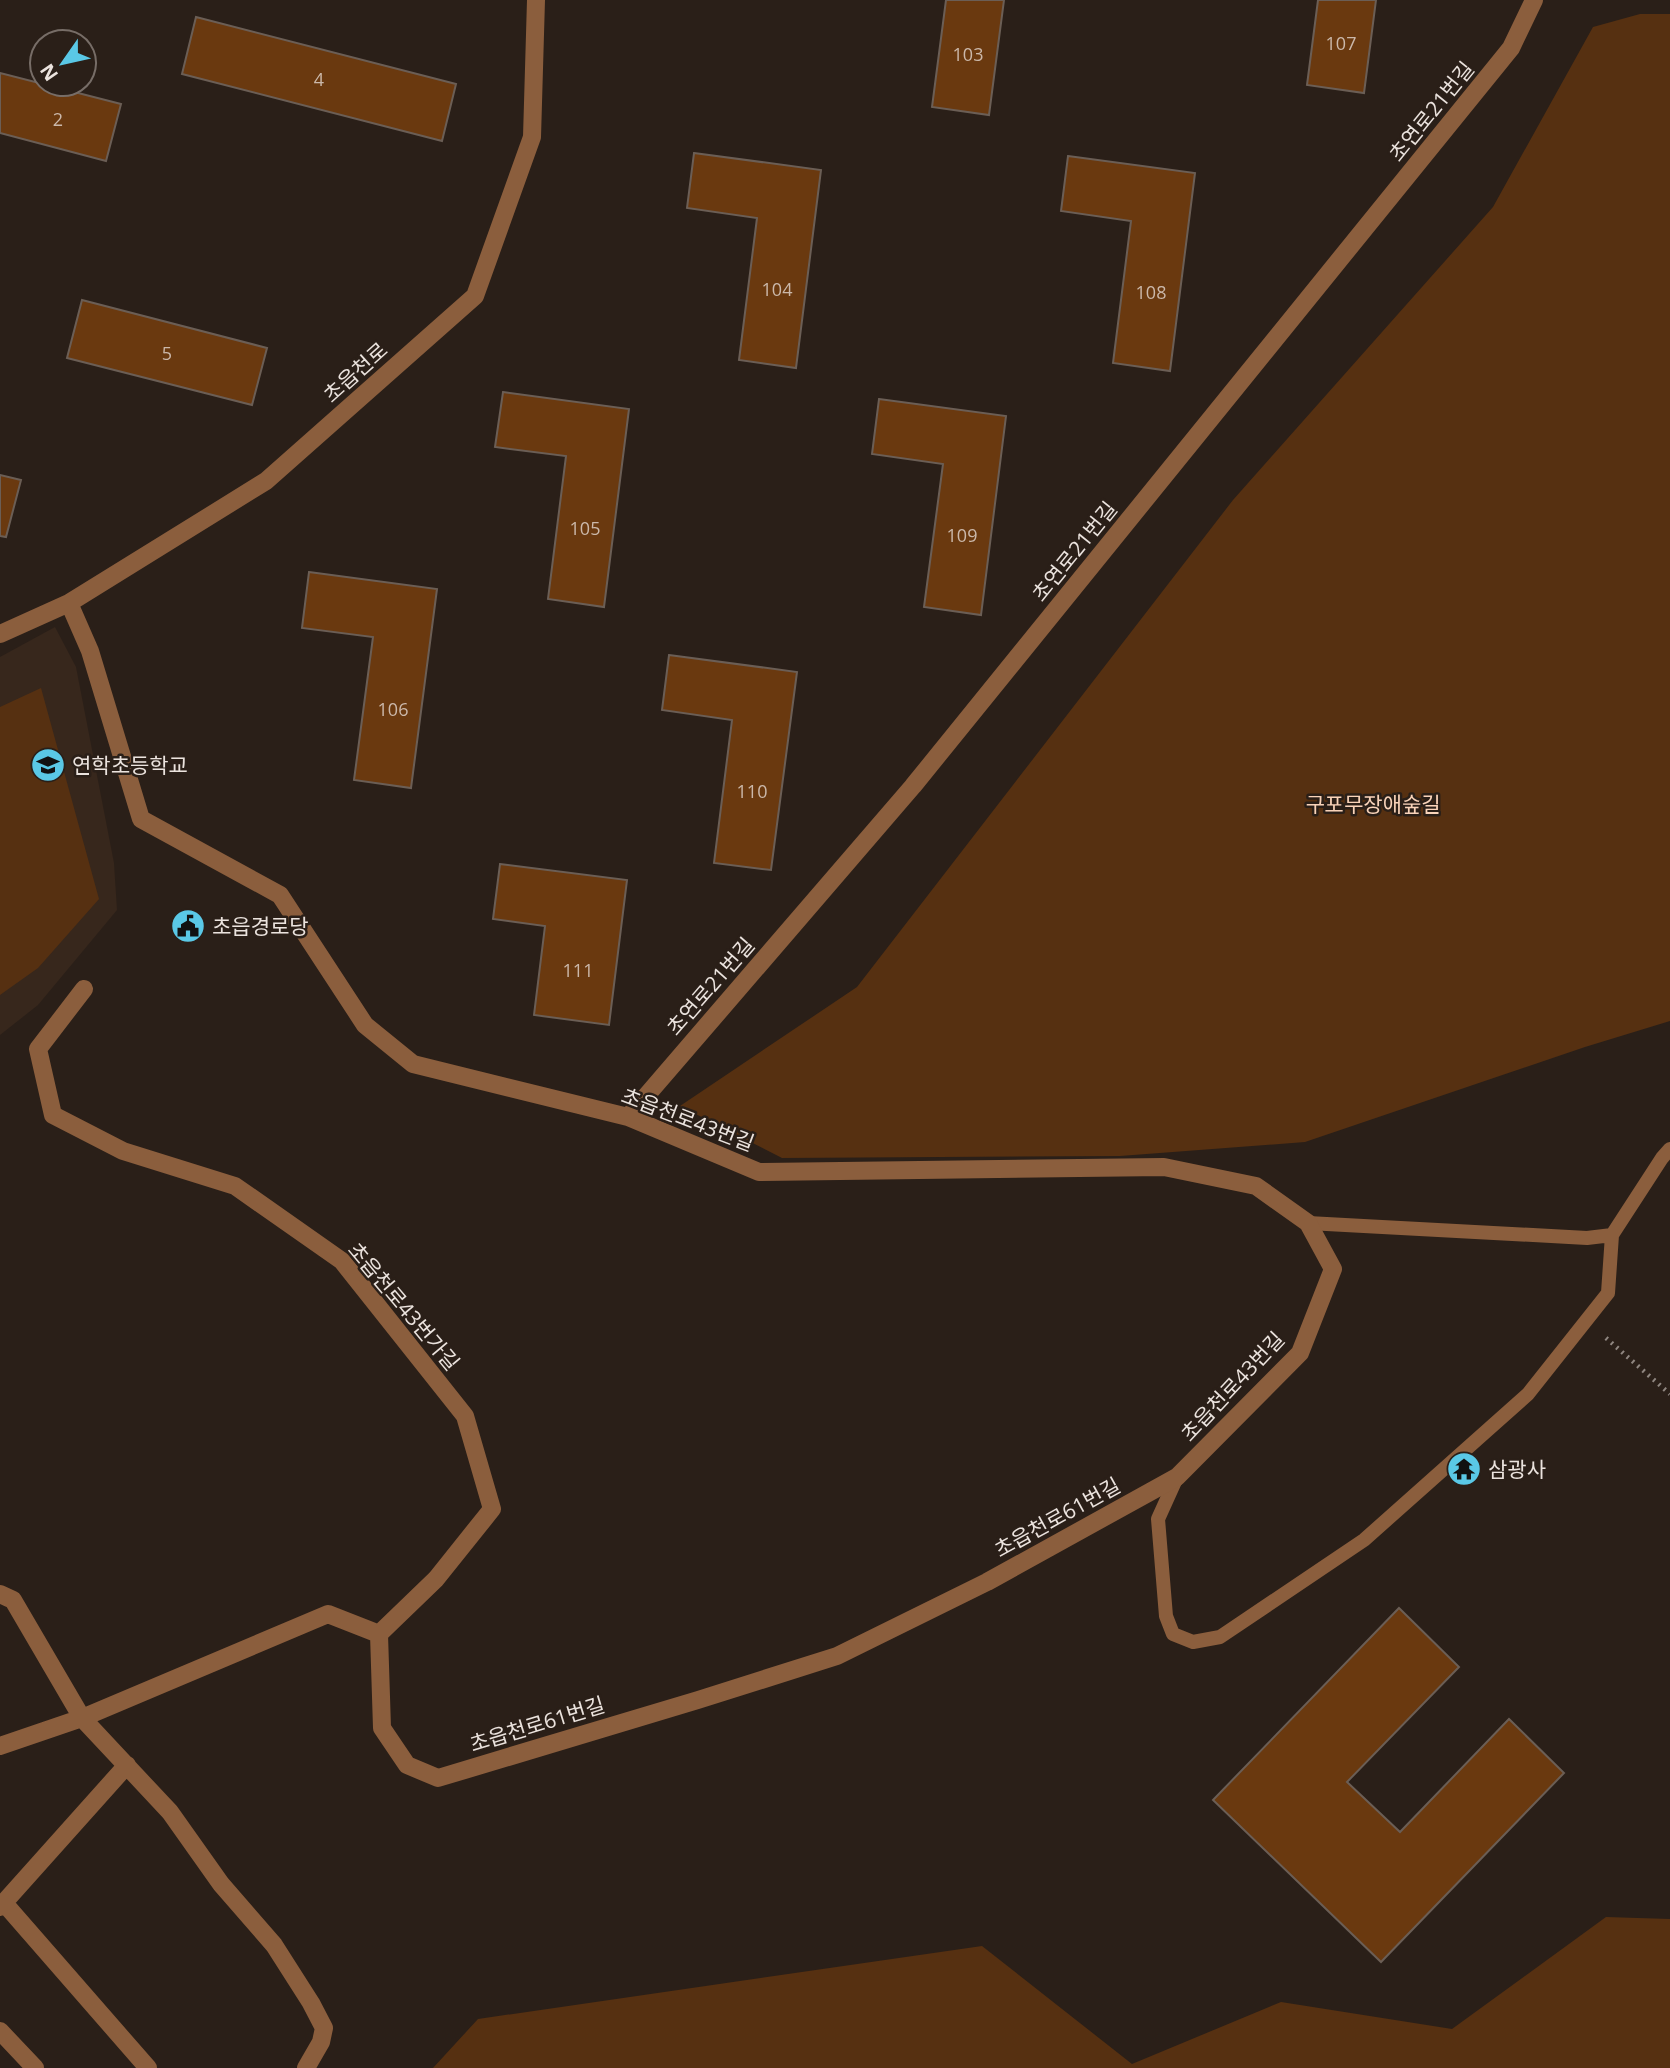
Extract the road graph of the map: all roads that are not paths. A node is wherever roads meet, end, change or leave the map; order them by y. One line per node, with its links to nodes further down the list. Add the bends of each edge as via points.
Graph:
1 (536, 0): 3 (street, 초읍천로, via 532,137 475,296 267,481)
2 (1534, 0): 6 (street, 초연로21번길, via 1511,48 1274,341 913,786)
3 (69, 603): 4 (street, 초읍천로); 6 (street, 초읍천로43번길, via 90,650 141,819 280,895 365,1025 413,1064)
4 (0, 634)
5 (84, 989): 12 (street, 초읍천로43번가길, via 38,1049 53,1115 123,1151 235,1186 342,1261 465,1416 492,1509 436,1579)
6 (628, 1117): 8 (street, 초읍천로43번길, via 759,1172 1164,1167 1256,1186)
7 (1670, 1149): 9 (lane)
8 (1308, 1223): 9 (lane, via 1587,1238); 10 (street, 초읍천로43번길, via 1333,1269 1300,1353)
9 (1612, 1235): 10 (lane, via 1608,1293 1528,1394 1364,1540 1220,1637 1193,1642 1173,1633 1166,1616 1158,1518)
10 (1177, 1477): 12 (street, 초읍천로61번길, via 987,1582 837,1656 438,1778 407,1765 382,1728)
11 (0, 1594): 13 (street, via 13,1600)
12 (379, 1634): 13 (street, via 328,1614)
13 (82, 1718): 14 (street); 15 (street)
14 (0, 1746)
15 (127, 1765): 16 (street); 20 (street, via 170,1812 221,1884 274,1945 312,2003 324,2028)
16 (2, 1905): 19 (street)
17 (0, 2031): 18 (street)
18 (36, 2068)
19 (148, 2068)
20 (306, 2068)

